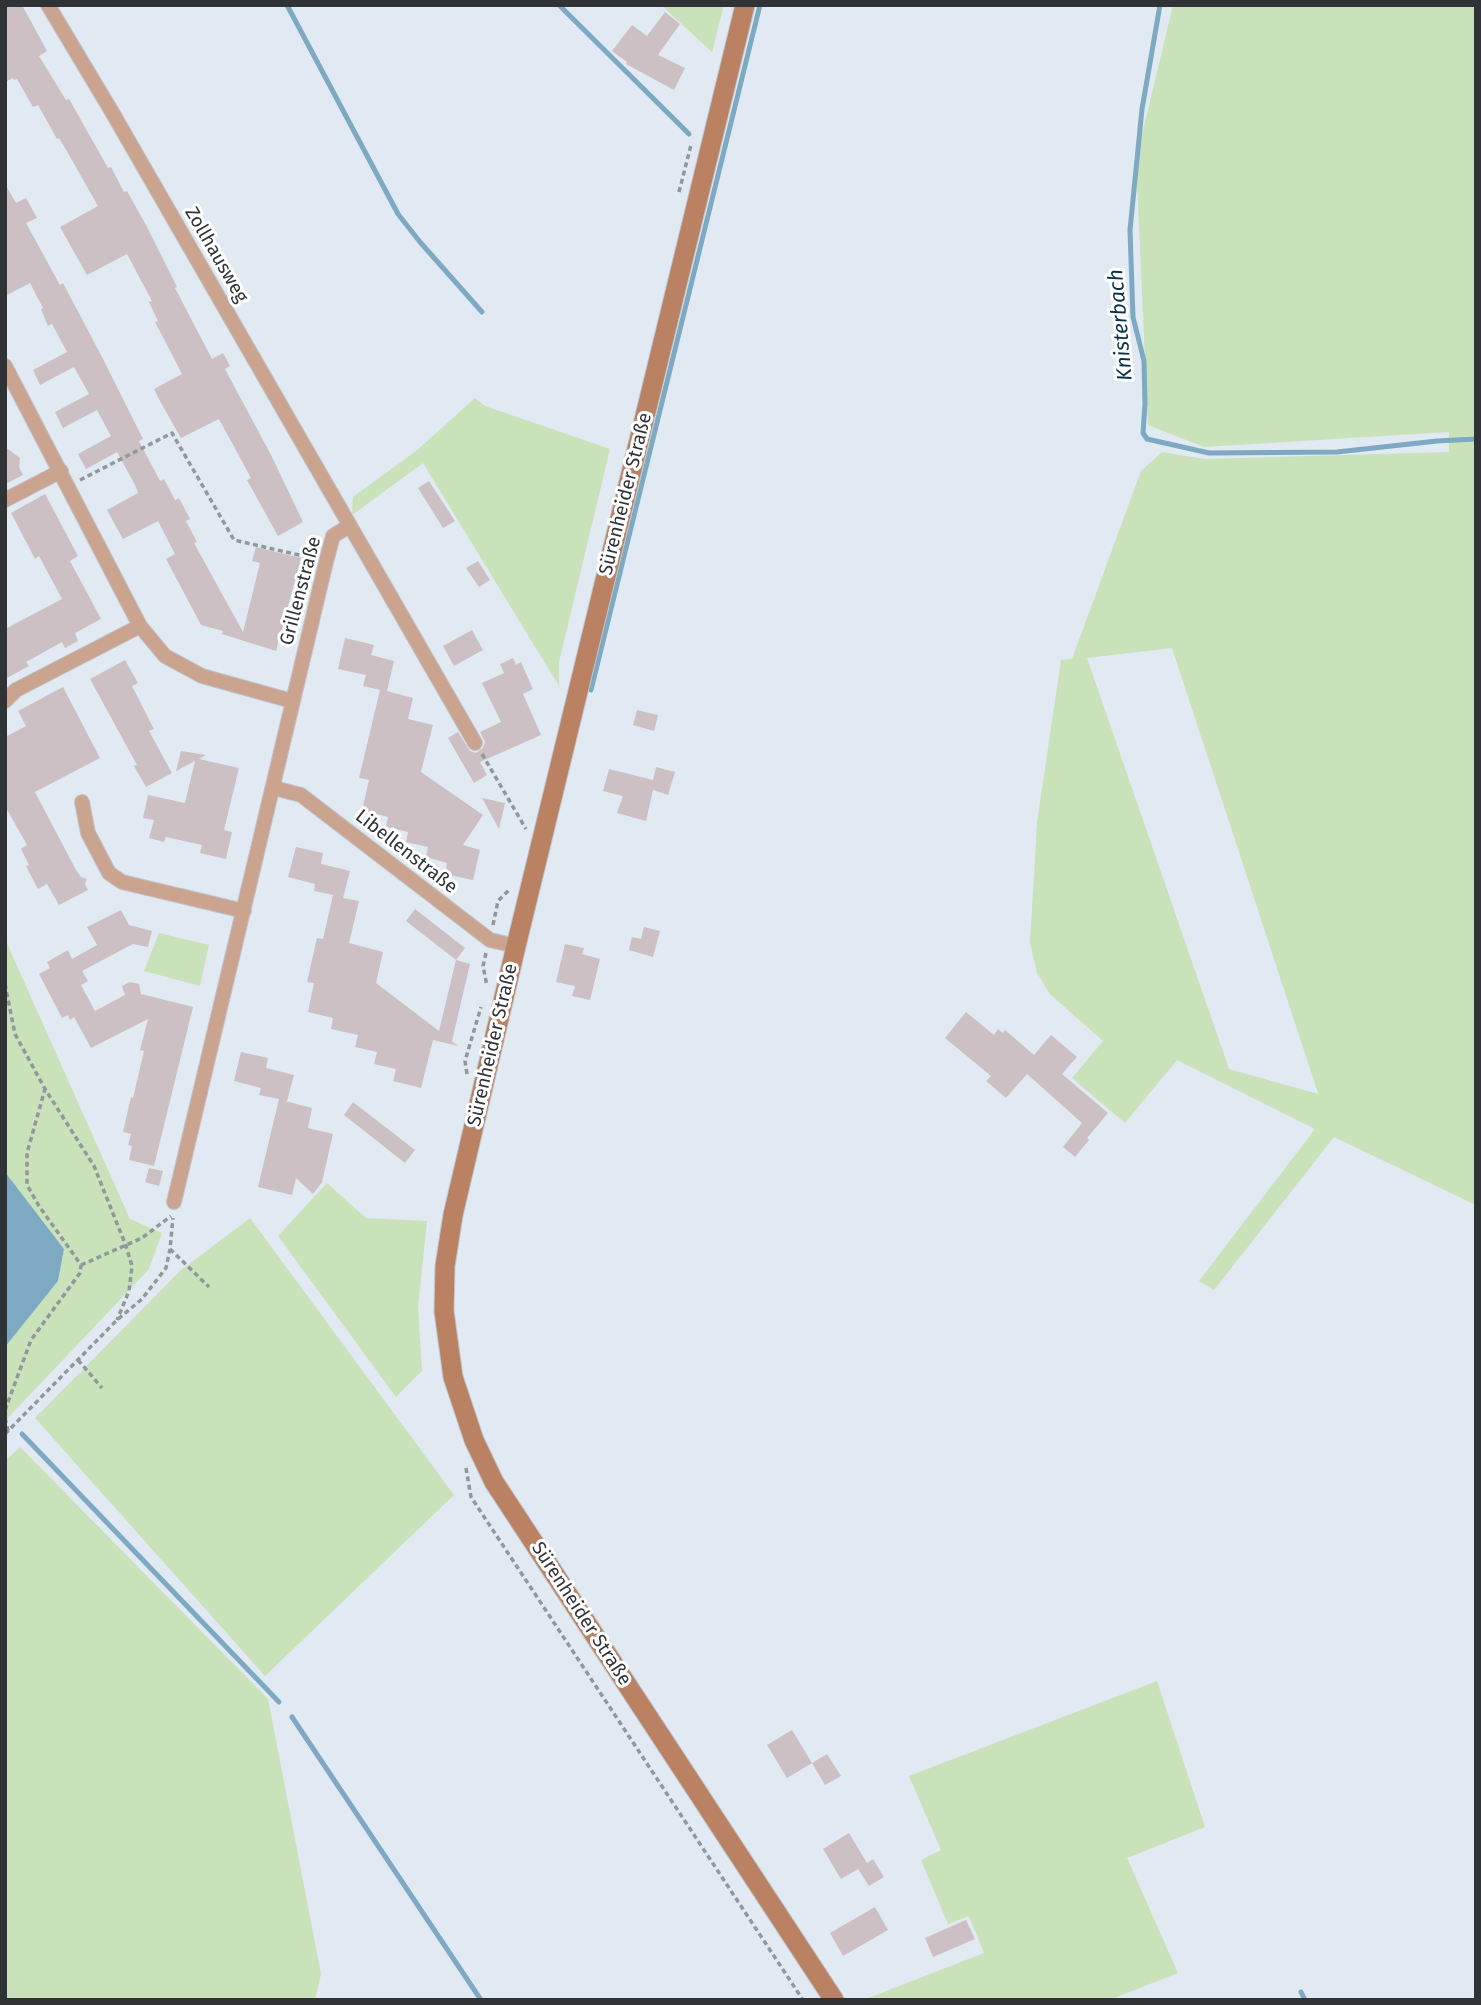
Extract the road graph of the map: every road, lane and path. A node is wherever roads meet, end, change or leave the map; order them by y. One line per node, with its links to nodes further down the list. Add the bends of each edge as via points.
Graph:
1 (48, 5): 7 (street, Zollhausweg)
2 (745, 5): 16 (main road, Sürenheider Straße)
3 (5, 366): 4 (street)
4 (61, 471): 5 (street); 6 (street)
5 (68, 486): 8 (path, via 172,433 234,540); 9 (street)
6 (5, 500)
7 (349, 526): 8 (street, Grillenstraße, via 333,536); 12 (street, Grillenstraße)
8 (326, 562): 11 (street, Grillenstraße)
9 (140, 626): 10 (street, via 16,690); 11 (street, via 165,656 202,676)
10 (5, 701)
11 (292, 701): 13 (street, Grillenstraße)
12 (475, 743): 16 (path)
13 (274, 788): 18 (street, Grillenstraße); 19 (street, Libellenstraße, via 301,794)
14 (82, 802): 18 (street, via 88,833 109,873 122,882)
15 (530, 817): 16 (path)
16 (535, 834): 20 (main road, Sürenheider Straße)
17 (511, 888): 19 (path, via 498,901)
18 (244, 911): 26 (street, Grillenstraße)
19 (490, 940): 20 (street, Libellenstraße); 22 (path, via 483,966)
20 (516, 946): 39 (main road, Sürenheider Straße, via 445,1266 444,1311 453,1377 494,1482)
21 (5, 984): 25 (path, via 15,1034)
22 (487, 987)
23 (483, 1000): 24 (path, via 466,1061)
24 (467, 1081)
25 (44, 1088): 27 (path, via 94,1166); 29 (path, via 27,1153 27,1185)
26 (174, 1202)
27 (126, 1246): 28 (path, via 173,1215); 29 (path); 31 (path, via 132,1266 129,1291)
28 (170, 1250): 30 (path); 31 (path, via 166,1268 142,1299)
29 (81, 1265): 34 (path, via 80,1273 31,1340)
30 (209, 1287)
31 (117, 1320): 32 (path)
32 (78, 1360): 33 (path); 36 (path)
33 (102, 1388)
34 (5, 1410)
35 (5, 1418): 36 (path)
36 (7, 1432)
37 (464, 1458): 38 (path, via 471,1497)
38 (803, 2000)
39 (834, 2000)

